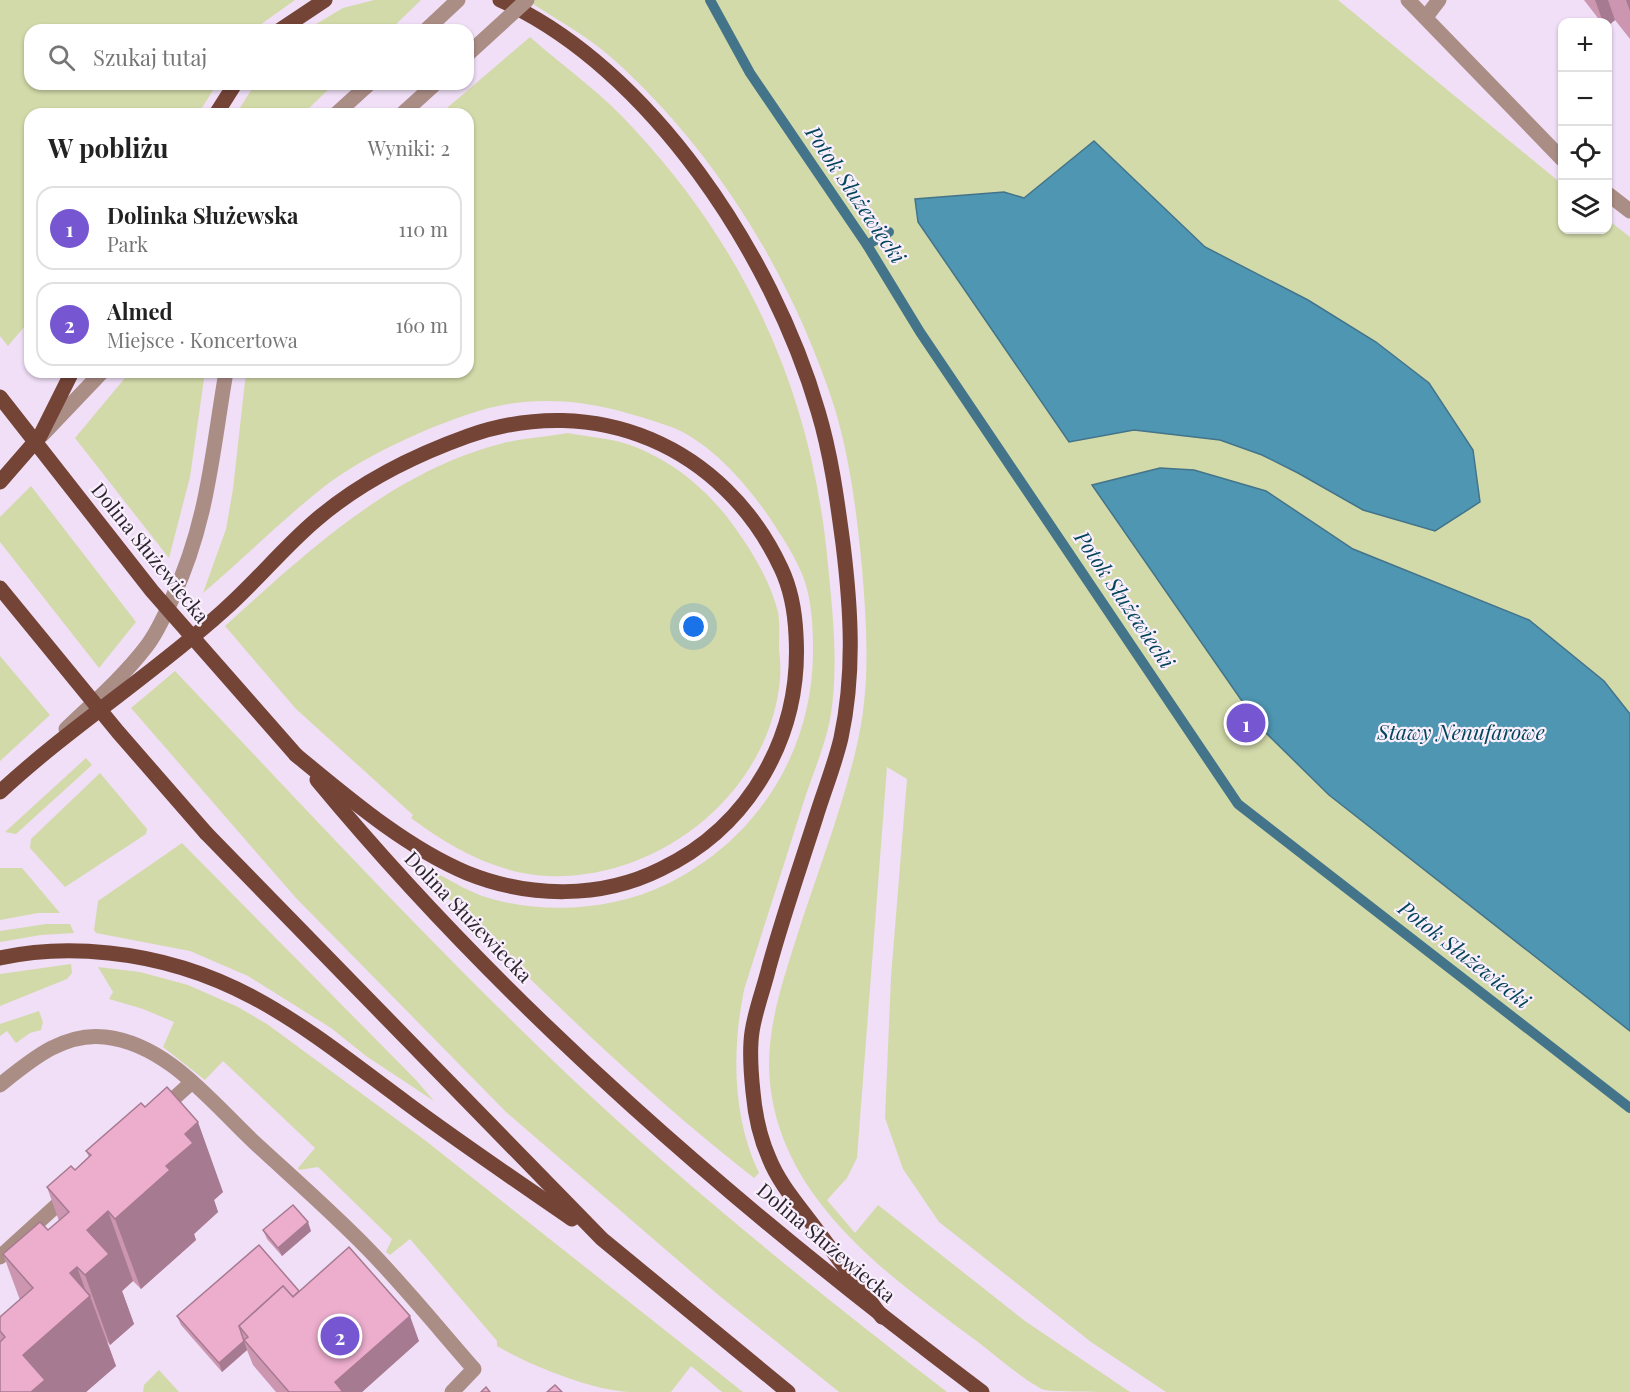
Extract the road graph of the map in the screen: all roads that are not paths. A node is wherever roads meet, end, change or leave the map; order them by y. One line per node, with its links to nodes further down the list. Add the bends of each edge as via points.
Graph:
1 (325, 0): 8 (main road)
2 (458, 0): 9 (street)
3 (500, 0): 37 (main road, via 556,30 585,53 673,140 711,193 770,291 797,350 818,412 834,480 847,578 849,691 840,741 783,917 752,1032 751,1074 753,1098 769,1158 784,1185)
4 (527, 0): 10 (street, bridge)
5 (1408, 0): 7 (street)
6 (1439, 0): 7 (street)
7 (1426, 17): 17 (street)
8 (289, 24)
9 (432, 24)
10 (474, 49)
11 (231, 90): 14 (main road)
12 (362, 90): 15 (street)
13 (428, 90): 16 (street)
14 (220, 108)
15 (343, 108)
16 (409, 108)
17 (1558, 154)
18 (1612, 197): 19 (street)
19 (1630, 212)
20 (69, 378): 24 (main road)
21 (96, 378): 24 (street)
22 (225, 378): 28 (street, via 207,500 196,541 164,615 147,646 119,678)
23 (0, 397): 27 (main road, Dolina Służewiecka, bridge, via 152,591)
24 (40, 436): 25 (main road)
25 (0, 482)
26 (0, 588): 35 (main road, bridge, via 206,833)
27 (296, 755): 28 (main road, via 364,810 464,872 500,884 565,892 616,886 651,874 705,843 735,815 759,783 783,736 797,652 793,605 781,568 731,494 697,465 664,445 630,431 580,421 501,427 402,465 343,499 286,548 224,611); 37 (main road, Dolina Służewiecka, via 427,908 522,1002 721,1183)
28 (23, 771): 29 (main road)
29 (0, 792)
30 (0, 958): 35 (main road, via 84,950 152,959 220,980 301,1025)
31 (192, 1082): 32 (street, via 160,1057 104,1037 65,1042 46,1050); 33 (street); 38 (street, via 369,1249 474,1369)
32 (0, 1085)
33 (154, 1117)
34 (84, 1181): 36 (street)
35 (602, 1239): 39 (main road)
36 (0, 1257)
37 (882, 1317): 40 (main road, Dolina Służewiecka)
38 (452, 1392)
39 (788, 1392)
40 (982, 1392)

